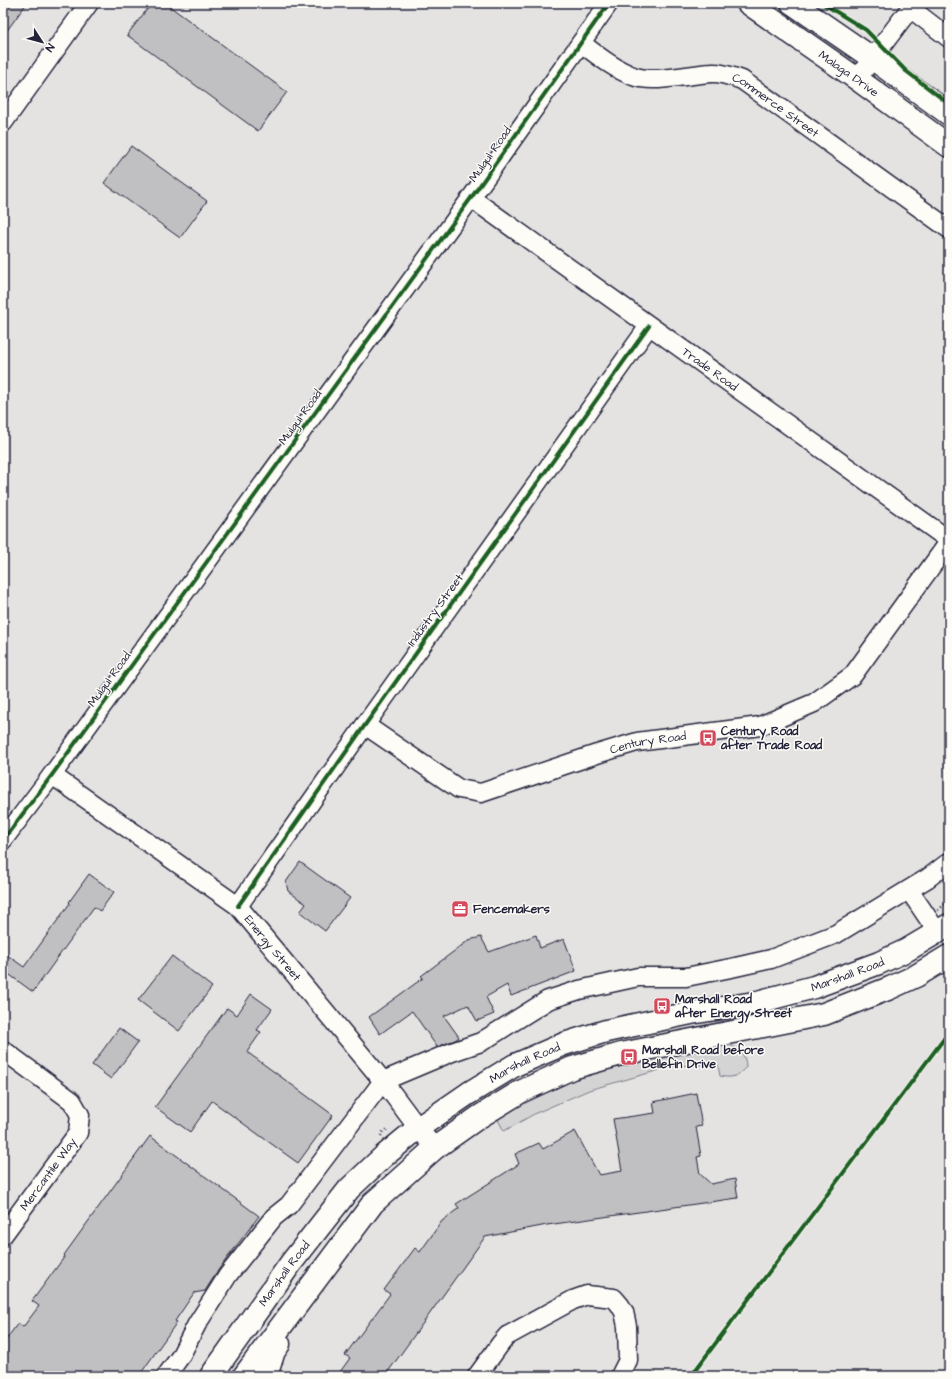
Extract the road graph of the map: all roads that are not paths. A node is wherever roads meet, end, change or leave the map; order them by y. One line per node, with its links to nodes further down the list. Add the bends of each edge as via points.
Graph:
1 (89, 3): 11 (street)
2 (609, 3): 7 (street, Mulgul Road)
3 (748, 3): 9 (main road, Malaga Drive)
4 (792, 3): 8 (main road, Malaga Drive)
5 (912, 6): 6 (street); 8 (street)
6 (949, 38)
7 (581, 43): 13 (street, Mulgul Road); 14 (street, Commerce Street, via 634,77 656,79 714,72 742,80)
8 (872, 58): 9 (street); 10 (main road, Malaga Drive)
9 (857, 79): 12 (main road, Malaga Drive)
10 (949, 114)
11 (3, 122)
12 (949, 146)
13 (471, 198): 15 (street, Trade Road); 18 (street, Mulgul Road)
14 (949, 229)
15 (649, 326): 16 (street, Trade Road); 17 (street, Industry Street)
16 (949, 541): 17 (street, Century Road, via 853,675 814,703 760,726 637,742 481,793 459,789)
17 (365, 725): 22 (street, Industry Street)
18 (52, 775): 19 (street, Mulgul Road); 22 (street, Energy Street)
19 (3, 840)
20 (949, 862): 21 (street)
21 (909, 890): 23 (street); 28 (street, via 836,934 771,959 686,977 638,977 579,990 548,1000 481,1042)
22 (238, 906): 28 (street, Energy Street)
23 (943, 929): 25 (main road, Marshall Road, via 880,963 814,988)
24 (949, 956): 26 (main road, Marshall Road, via 916,976 824,1014)
25 (748, 1004): 26 (main road); 29 (main road, Marshall Road, via 606,1031 564,1044 515,1065)
26 (751, 1028): 30 (main road, Marshall Road, via 621,1054 572,1068 520,1092)
27 (3, 1050): 31 (street, Mercantile Way, via 72,1101 80,1115 78,1133)
28 (383, 1082): 29 (street, Energy Street); 34 (street, via 290,1205 274,1217 228,1275)
29 (418, 1128): 30 (street, Energy Street); 33 (main road, Marshall Road, via 349,1189 291,1263)
30 (435, 1148): 32 (main road, Marshall Road, via 373,1203)
31 (3, 1235)
32 (348, 1235): 35 (main road, Marshall Road); 36 (main road, via 324,1283 274,1351)
33 (220, 1372)
34 (166, 1376)
35 (244, 1376)
36 (266, 1376)
37 (477, 1376): 38 (street, via 507,1336 587,1295 614,1298 624,1312 628,1360)
38 (620, 1376)

